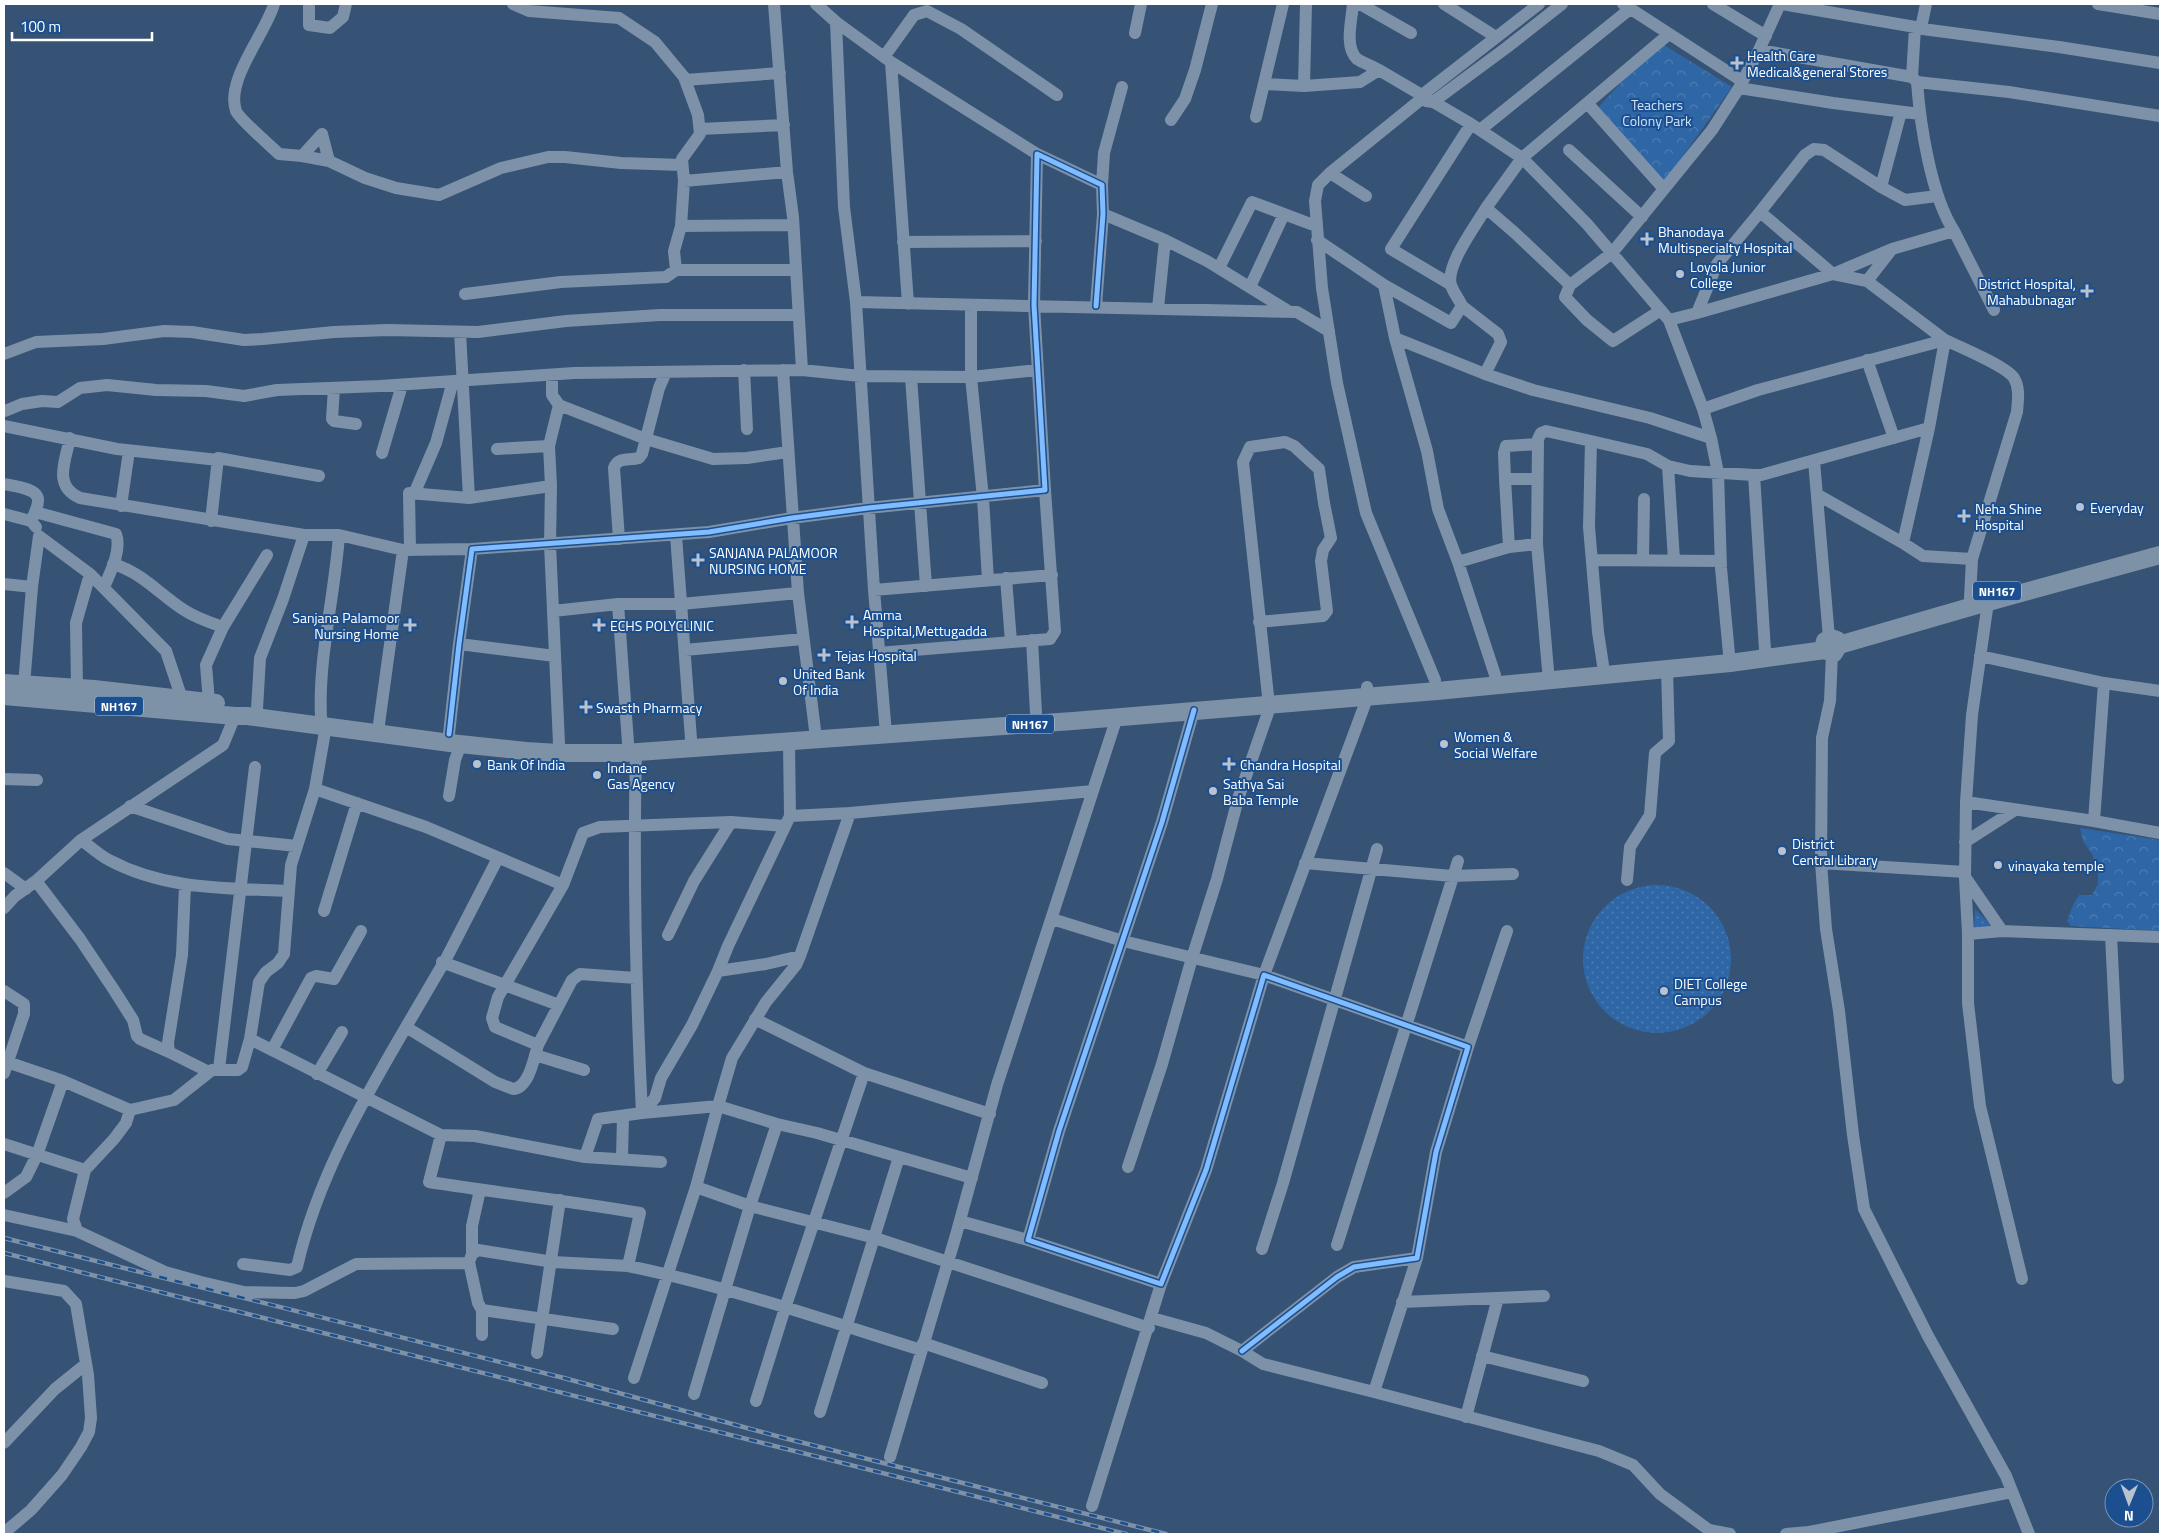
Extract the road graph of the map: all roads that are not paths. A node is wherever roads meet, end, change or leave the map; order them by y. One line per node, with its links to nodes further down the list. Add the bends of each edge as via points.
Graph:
1 (274, 4): 55 (street, via 234,90 236,112 280,154)
2 (310, 4): 3 (street, via 309,25 330,28 343,17)
3 (346, 4)
4 (513, 4): 36 (street, via 529,11 618,18 655,42)
5 (774, 4): 34 (street)
6 (816, 4): 23 (street)
7 (1141, 4): 25 (street)
8 (1212, 4): 49 (street, via 1185,98)
9 (1284, 4): 37 (street)
10 (1306, 4): 39 (street)
11 (1353, 4): 33 (street, via 1351,51 1358,59)
12 (1360, 4): 26 (street)
13 (1444, 4): 21 (street)
14 (1540, 4): 29 (street)
15 (1562, 4): 43 (street)
16 (1713, 4): 28 (street)
17 (1781, 4): 24 (street); 28 (street)
18 (1926, 4): 24 (street)
19 (2098, 4): 22 (street)
20 (1627, 6): 27 (street); 51 (street)
21 (1460, 7): 29 (street)
22 (2160, 14)
23 (836, 22): 31 (street); 92 (street, via 844,207)
24 (1921, 28): 32 (street); 35 (street, via 1915,28)
25 (1135, 33)
26 (1411, 33)
27 (1669, 34): 38 (street); 44 (street)
28 (1766, 36): 30 (street)
29 (1496, 37): 42 (street)
30 (1759, 50): 35 (street); 38 (street)
31 (888, 60): 41 (street, via 914,15 927,11 961,29); 54 (street); 79 (street)
32 (2160, 63)
33 (1379, 70): 39 (street, via 1360,82); 42 (street)
34 (780, 73): 36 (street); 50 (street)
35 (1915, 79): 46 (street); 47 (street)
36 (685, 80): 52 (street)
37 (1265, 84): 39 (street); 48 (street)
38 (1741, 85): 45 (street); 64 (street, via 1712,130)
39 (1304, 86)
40 (1122, 87): 62 (street, via 1104,153)
41 (1057, 95)
42 (1420, 98): 43 (street); 60 (street)
43 (1433, 102): 51 (street)
44 (1588, 104): 56 (street); 64 (street)
45 (1901, 112): 46 (street); 63 (street)
46 (1920, 114): 66 (street)
47 (2160, 116)
48 (1256, 117)
49 (1170, 120)
50 (784, 125): 52 (street); 59 (street)
51 (1475, 127): 56 (street); 87 (street, via 1391,249)
52 (700, 129): 58 (street, via 700,134 682,158)
53 (1570, 150): 71 (street)
54 (1037, 154): 62 (street); 76 (street)
55 (302, 156): 57 (street); 57 (street, via 322,134)
56 (1522, 158): 67 (street); 81 (street)
57 (329, 161): 58 (street, via 396,188 439,195 502,168 548,157)
58 (682, 165): 61 (street)
59 (787, 172): 61 (street); 72 (street)
60 (1330, 172): 65 (street); 74 (street, via 1318,185)
61 (684, 181): 73 (street)
62 (1102, 184): 69 (street)
63 (1881, 187): 66 (street, via 1904,200); 68 (street, via 1824,150 1814,149 1804,155)
64 (1664, 189): 71 (street)
65 (1366, 196)
66 (1937, 196): 75 (street)
67 (1486, 208): 87 (street, via 1457,258); 89 (street)
68 (1760, 212): 85 (street); 101 (street, via 1716,264)
69 (1103, 214): 77 (street); 96 (street)
70 (1284, 214): 74 (street); 82 (street, via 1252,202); 90 (street)
71 (1642, 217): 81 (street)
72 (793, 225): 73 (street); 84 (street)
73 (681, 226): 83 (street, via 674,251)
74 (1316, 226): 78 (street)
75 (1954, 231): 80 (street); 99 (street)
76 (1036, 240): 79 (street); 95 (street)
77 (1164, 240): 82 (street); 98 (street)
78 (1317, 240): 88 (street); 104 (street)
79 (903, 242): 93 (street)
80 (1892, 249): 85 (street); 86 (street)
81 (1612, 253): 89 (street); 103 (street)
82 (1219, 268): 90 (street)
83 (676, 270): 84 (street); 91 (street, via 666,277 561,282)
84 (795, 270): 102 (street)
85 (1833, 274): 86 (street); 101 (street)
86 (1867, 281): 107 (street)
87 (1450, 284): 97 (street)
88 (1384, 285): 97 (street, via 1451,323); 106 (street)
89 (1570, 285): 103 (street, via 1565,297 1613,341)
90 (1250, 287): 100 (street)
91 (465, 294)
92 (856, 302): 93 (street); 117 (street)
93 (908, 304): 94 (street)
94 (971, 305): 95 (street); 118 (street)
95 (1034, 305): 96 (street); 113 (street)
96 (1096, 306): 98 (street)
97 (1462, 306): 115 (street, via 1501,338)
98 (1158, 308): 100 (street)
99 (1994, 310)
100 (1290, 312): 104 (street, via 1297,312)
101 (1697, 313): 103 (street)
102 (798, 315): 105 (street, via 660,315); 112 (street)
103 (1665, 315): 125 (street)
104 (1329, 331): 218 (street, via 1337,383 1366,513)
105 (460, 332): 108 (street, via 388,330 244,340 164,331 103,339 36,342); 120 (street)
106 (1395, 338): 115 (street); 184 (street, via 1427,451 1438,509)
107 (1945, 340): 109 (street); 128 (street); 182 (street, via 2004,369 2014,377 2019,391 2017,412)
108 (4, 354)
109 (1867, 360): 125 (street); 133 (street)
110 (744, 370): 111 (street); 114 (street); 129 (street)
111 (783, 370): 112 (street); 139 (street)
112 (802, 370): 117 (street)
113 (1037, 370): 118 (street); 151 (street)
114 (666, 372): 116 (street); 131 (street)
115 (1485, 374): 132 (street, via 1542,392 1650,418)
116 (552, 375): 120 (street); 123 (street, via 552,395)
117 (860, 376): 119 (street); 159 (street)
118 (971, 376): 119 (street); 155 (street)
119 (911, 377): 157 (street)
120 (458, 381): 121 (street); 152 (street); 154 (street)
121 (402, 385): 122 (street); 140 (street)
122 (334, 388): 124 (street, via 278,390 244,396 107,385 80,388 58,402 42,401); 126 (street, via 332,419)
123 (559, 405): 131 (street); 136 (street)
124 (5, 409): 127 (street)
125 (1703, 409): 132 (street)
126 (356, 424)
127 (6, 426): 130 (street)
128 (1929, 428): 133 (street); 169 (street)
129 (747, 429)
130 (70, 438): 138 (street); 158 (street, via 63,475 66,490 80,498)
131 (646, 438): 139 (street, via 713,459); 168 (street, via 639,458 620,460 614,468)
132 (1711, 438): 144 (street)
133 (1894, 438): 142 (street)
134 (1591, 442): 135 (street, via 1546,431 1540,433); 143 (street, via 1646,454); 180 (street, via 1589,527)
135 (1538, 444): 147 (street); 148 (street, via 1506,446)
136 (549, 446): 137 (street); 150 (street)
137 (497, 449)
138 (130, 451): 141 (street); 158 (street)
139 (788, 452): 162 (street)
140 (382, 453)
141 (218, 460): 145 (street); 163 (street)
142 (1814, 461): 146 (street); 153 (street)
143 (1668, 466): 144 (street); 181 (street)
144 (1718, 472): 146 (street); 183 (street)
145 (319, 476)
146 (1754, 476): 209 (street)
147 (1536, 478): 148 (street); 171 (street)
148 (1505, 479): 173 (street)
149 (4, 484): 161 (street, via 31,491 37,496 39,500)
150 (551, 486): 154 (street); 170 (street)
151 (1045, 490): 155 (street); 187 (street)
152 (414, 494): 154 (street); 175 (street, via 409,493)
153 (1818, 495): 169 (street); 207 (street)
154 (469, 498)
155 (983, 498): 157 (street); 189 (street)
156 (1644, 499): 179 (street)
157 (920, 502): 159 (street); 191 (street)
158 (121, 506): 163 (street)
159 (868, 508): 162 (street); 194 (street)
160 (4, 514): 161 (street)
161 (33, 516): 167 (street); 185 (street, via 114,532 118,538)
162 (792, 518): 166 (street); 195 (street)
163 (212, 521): 164 (street)
164 (304, 535): 165 (street); 229 (street, via 260,658)
165 (339, 535): 175 (street); 234 (street, via 320,694)
166 (676, 535): 168 (street); 199 (street)
167 (39, 536): 186 (street); 192 (street)
168 (620, 539): 170 (street)
169 (1903, 543): 182 (street, via 1923,556)
170 (550, 544): 174 (street); 200 (street)
171 (1537, 544): 173 (street); 216 (street)
172 (2160, 546): 177 (highway, NH167)
173 (1509, 548): 184 (street)
174 (472, 549): 175 (street); 206 (street)
175 (406, 550): 235 (street)
176 (267, 555): 202 (street)
177 (2140, 555): 178 (highway, NH167); 196 (highway, NH167); 197 (highway, NH167)
178 (2160, 555)
179 (1643, 559): 180 (street); 181 (street)
180 (1592, 560): 214 (street)
181 (1674, 560): 183 (street)
182 (1972, 560): 196 (street)
183 (1720, 561): 211 (street)
184 (1458, 562): 217 (street)
185 (113, 564): 193 (street); 202 (street, via 134,572 184,610)
186 (90, 574): 193 (street); 222 (street, via 76,623)
187 (1052, 575): 188 (street); 204 (street, via 1055,631 1050,639)
188 (1006, 578): 189 (street); 205 (street)
189 (988, 580): 191 (street)
190 (4, 584): 192 (street)
191 (926, 586): 194 (street)
192 (32, 587): 221 (street)
193 (104, 587): 226 (street, via 166,651)
194 (874, 590): 210 (street)
195 (798, 593): 199 (street); 203 (street)
196 (1970, 598): 207 (highway, NH167)
197 (1988, 602): 207 (highway, NH167); 213 (street)
198 (618, 604): 199 (street); 200 (street); 242 (street)
199 (681, 604): 208 (street)
200 (553, 611): 212 (street)
201 (1259, 622): 201 (street, via 1243,462 1250,447 1285,442 1320,469 1331,538 1321,560 1327,611 1323,616); 227 (street)
202 (223, 627): 228 (street, via 206,665)
203 (803, 639): 208 (street); 237 (street)
204 (1032, 640): 205 (street); 232 (street)
205 (1011, 642): 210 (street)
206 (458, 644): 212 (street); 238 (street)
207 (1831, 645): 209 (highway, NH167); 215 (highway, NH167, via 1730,663); 266 (street, via 1830,701 1822,738)
208 (685, 650): 239 (street)
209 (1765, 650): 211 (highway, NH167)
210 (878, 653): 236 (street)
211 (1729, 654): 214 (highway, NH167)
212 (555, 656): 241 (street)
213 (1980, 656): 220 (street); 249 (street)
214 (1603, 665): 216 (highway, NH167)
215 (1667, 669): 224 (highway, NH167); 273 (street, via 1668,741 1655,753 1650,815 1630,847)
216 (1548, 670): 217 (highway, NH167)
217 (1495, 674): 218 (highway, NH167)
218 (1435, 680): 224 (highway, NH167)
219 (4, 682): 221 (highway, NH167)
220 (2104, 683): 223 (street); 256 (street)
221 (24, 685): 222 (highway, NH167)
222 (78, 689): 226 (highway, NH167)
223 (2160, 691)
224 (1368, 692): 227 (highway, NH167); 267 (street)
225 (4, 696): 231 (highway, NH167)
226 (182, 699): 228 (highway, NH167)
227 (1269, 700): 230 (highway, NH167); 232 (highway, NH167); 290 (street)
228 (209, 702): 231 (highway)
229 (257, 709): 231 (highway, NH167); 234 (highway, NH167)
230 (1194, 710): 233 (highway, NH167); 288 (street)
231 (235, 711): 234 (highway, NH167, via 247,716); 251 (street, via 223,745)
232 (1036, 713): 236 (highway, NH167)
233 (1117, 717): 236 (highway, NH167); 247 (street)
234 (323, 721): 235 (highway, NH167); 238 (highway, NH167); 246 (street)
235 (379, 724): 238 (highway, NH167)
236 (886, 729): 237 (highway, NH167); 240 (highway, NH167)
237 (815, 730): 239 (highway, NH167)
238 (455, 739): 241 (highway, NH167); 242 (highway, NH167, via 559,753); 248 (street)
239 (691, 739): 242 (highway, NH167)
240 (789, 742): 242 (highway, NH167); 254 (street)
241 (559, 744): 242 (highway, NH167)
242 (632, 748): 257 (street)
243 (255, 767): 260 (street)
244 (4, 779): 245 (street)
245 (38, 780)
246 (315, 789): 250 (street); 262 (street)
247 (1092, 791): 253 (street); 280 (street)
248 (449, 796)
249 (1966, 802): 252 (street); 261 (street)
250 (357, 803): 264 (street, via 426,827); 279 (street)
251 (130, 806): 259 (street); 260 (street, via 204,833)
252 (2015, 810): 256 (street); 261 (street)
253 (850, 813): 254 (street); 289 (street)
254 (788, 821): 255 (street); 292 (street)
255 (731, 822): 257 (street); 285 (street, via 694,881)
256 (2094, 822): 258 (street)
257 (634, 826): 274 (street, via 600,827 583,833); 294 (street)
258 (2160, 833)
259 (81, 840): 275 (street, via 108,860 147,876); 278 (street)
260 (246, 842): 262 (street); 276 (street)
261 (1966, 842): 271 (street)
262 (297, 846): 277 (street)
263 (1377, 849): 268 (street)
264 (498, 858): 274 (street); 291 (street)
265 (1458, 861): 272 (street)
266 (1821, 863): 271 (street); 382 (street, via 1826,929 1864,1209)
267 (1305, 864): 268 (street); 293 (street)
268 (1370, 870): 272 (street); 297 (street)
269 (4, 874): 278 (street)
270 (1513, 874): 272 (street)
271 (1965, 874): 283 (street); 284 (street)
272 (1452, 876): 300 (street)
273 (1627, 880)
274 (563, 885): 295 (street)
275 (186, 886): 276 (street); 307 (street, via 182,955)
276 (240, 889): 277 (street); 309 (street)
277 (288, 891): 303 (street, via 284,954 259,982)
278 (17, 896): 307 (street, via 63,915 133,1020 137,1036)
279 (324, 911)
280 (1052, 919): 288 (street); 319 (street)
281 (361, 931): 305 (street, via 334,979 311,978)
282 (1507, 931): 304 (street)
283 (2002, 931): 284 (street); 286 (street)
284 (1968, 934): 353 (street, via 1968,1003 1980,1106)
285 (668, 935)
286 (2111, 935): 287 (street); 313 (street)
287 (2160, 937)
288 (1123, 941): 290 (street); 343 (street, via 1060,1131)
289 (800, 956): 292 (street); 299 (street)
290 (1192, 958): 293 (street); 330 (street)
291 (442, 962): 295 (street); 301 (street)
292 (718, 972): 318 (street, via 661,1078 655,1098)
293 (1264, 975): 297 (street); 355 (street, via 1206,1170)
294 (636, 978): 298 (street, via 580,974 572,980); 318 (street)
295 (505, 985): 298 (street); 306 (street, via 498,997 492,1022 495,1027)
296 (4, 991): 308 (street, via 24,1004 24,1014)
297 (1333, 999): 300 (street); 345 (street)
298 (559, 1005): 306 (street)
299 (755, 1019): 311 (street); 316 (street, via 732,1058)
300 (1406, 1025): 304 (street); 344 (street)
301 (406, 1027): 306 (street, via 494,1082 513,1089 526,1080); 315 (street)
302 (342, 1032): 312 (street)
303 (250, 1039): 305 (street); 309 (street, via 238,1070)
304 (1468, 1048): 347 (street, via 1436,1152)
305 (272, 1050): 312 (street)
306 (537, 1050): 310 (street)
307 (169, 1052): 309 (street)
308 (5, 1065): 314 (street)
309 (214, 1070): 317 (street, via 174,1100)
310 (584, 1070)
311 (864, 1072): 319 (street); 323 (street)
312 (317, 1074): 315 (street)
313 (2118, 1078)
314 (63, 1081): 317 (street); 325 (street)
315 (365, 1096): 322 (street); 350 (street, via 328,1169 308,1223 297,1267 290,1270)
316 (718, 1106): 318 (street); 321 (street); 333 (street)
317 (130, 1110): 331 (street, via 126,1123)
318 (642, 1114): 320 (street)
319 (990, 1114): 332 (street)
320 (623, 1116): 327 (street, via 598,1119); 328 (street)
321 (777, 1124): 323 (street); 337 (street)
322 (441, 1135): 327 (street, via 475,1136); 334 (street, via 429,1182)
323 (843, 1140): 326 (street); 340 (street)
324 (4, 1144): 325 (street)
325 (37, 1155): 331 (street); 335 (street, via 26,1177)
326 (900, 1157): 332 (street); 342 (street)
327 (585, 1158): 328 (street)
328 (622, 1159): 329 (street)
329 (661, 1162)
330 (1128, 1167)
331 (85, 1170): 341 (street, via 73,1219)
332 (972, 1178): 339 (street)
333 (696, 1188): 337 (street); 352 (street)
334 (480, 1190): 336 (street); 346 (street, via 472,1226)
335 (4, 1193)
336 (560, 1200): 349 (street); 351 (street, via 640,1213)
337 (750, 1206): 340 (street); 356 (street)
338 (4, 1215): 341 (street)
339 (960, 1221): 343 (street); 348 (street)
340 (814, 1222): 342 (street); 360 (street)
341 (78, 1231): 346 (street, via 165,1272 244,1292 295,1293 356,1264)
342 (875, 1238): 348 (street); 364 (street)
343 (1028, 1240): 355 (street)
344 (1337, 1245)
345 (1262, 1248)
346 (470, 1258): 349 (street, via 478,1250); 361 (street, via 478,1304)
347 (1417, 1258): 359 (street); 368 (street, via 1354,1267)
348 (947, 1261): 363 (street); 367 (street)
349 (553, 1262): 351 (street); 362 (street)
350 (243, 1264)
351 (628, 1266): 352 (street)
352 (667, 1274): 356 (street); 372 (street)
353 (2022, 1279)
354 (4, 1282): 371 (street, via 64,1291 71,1297 76,1304)
355 (1161, 1284): 363 (street)
356 (724, 1289): 360 (street); 376 (street)
357 (1544, 1296): 358 (street)
358 (1498, 1298): 359 (street); 370 (street)
359 (1402, 1302): 375 (street)
360 (785, 1308): 364 (street); 377 (street)
361 (482, 1310): 362 (street); 366 (street)
362 (543, 1317): 365 (street); 369 (street)
363 (1150, 1323): 368 (street, via 1206,1333); 383 (street)
364 (846, 1327): 367 (street); 378 (street)
365 (613, 1329)
366 (482, 1334)
367 (922, 1347): 374 (street); 381 (street)
368 (1242, 1351): 375 (street, via 1263,1364)
369 (538, 1353)
370 (1482, 1356): 373 (street); 379 (street)
371 (86, 1364): 380 (street, via 55,1389); 384 (street, via 91,1418 89,1432 47,1493)
372 (634, 1378)
373 (1583, 1380)
374 (1042, 1383)
375 (1374, 1392): 379 (street)
376 (694, 1394)
377 (756, 1401)
378 (820, 1412)
379 (1466, 1417): 385 (street, via 1598,1451 1633,1465 1660,1494 1709,1530)
380 (4, 1443)
381 (890, 1456)
382 (2012, 1492): 386 (street); 387 (street)
383 (1092, 1506)
384 (4, 1533)
385 (1730, 1534)
386 (1786, 1534)
387 (2029, 1534)

